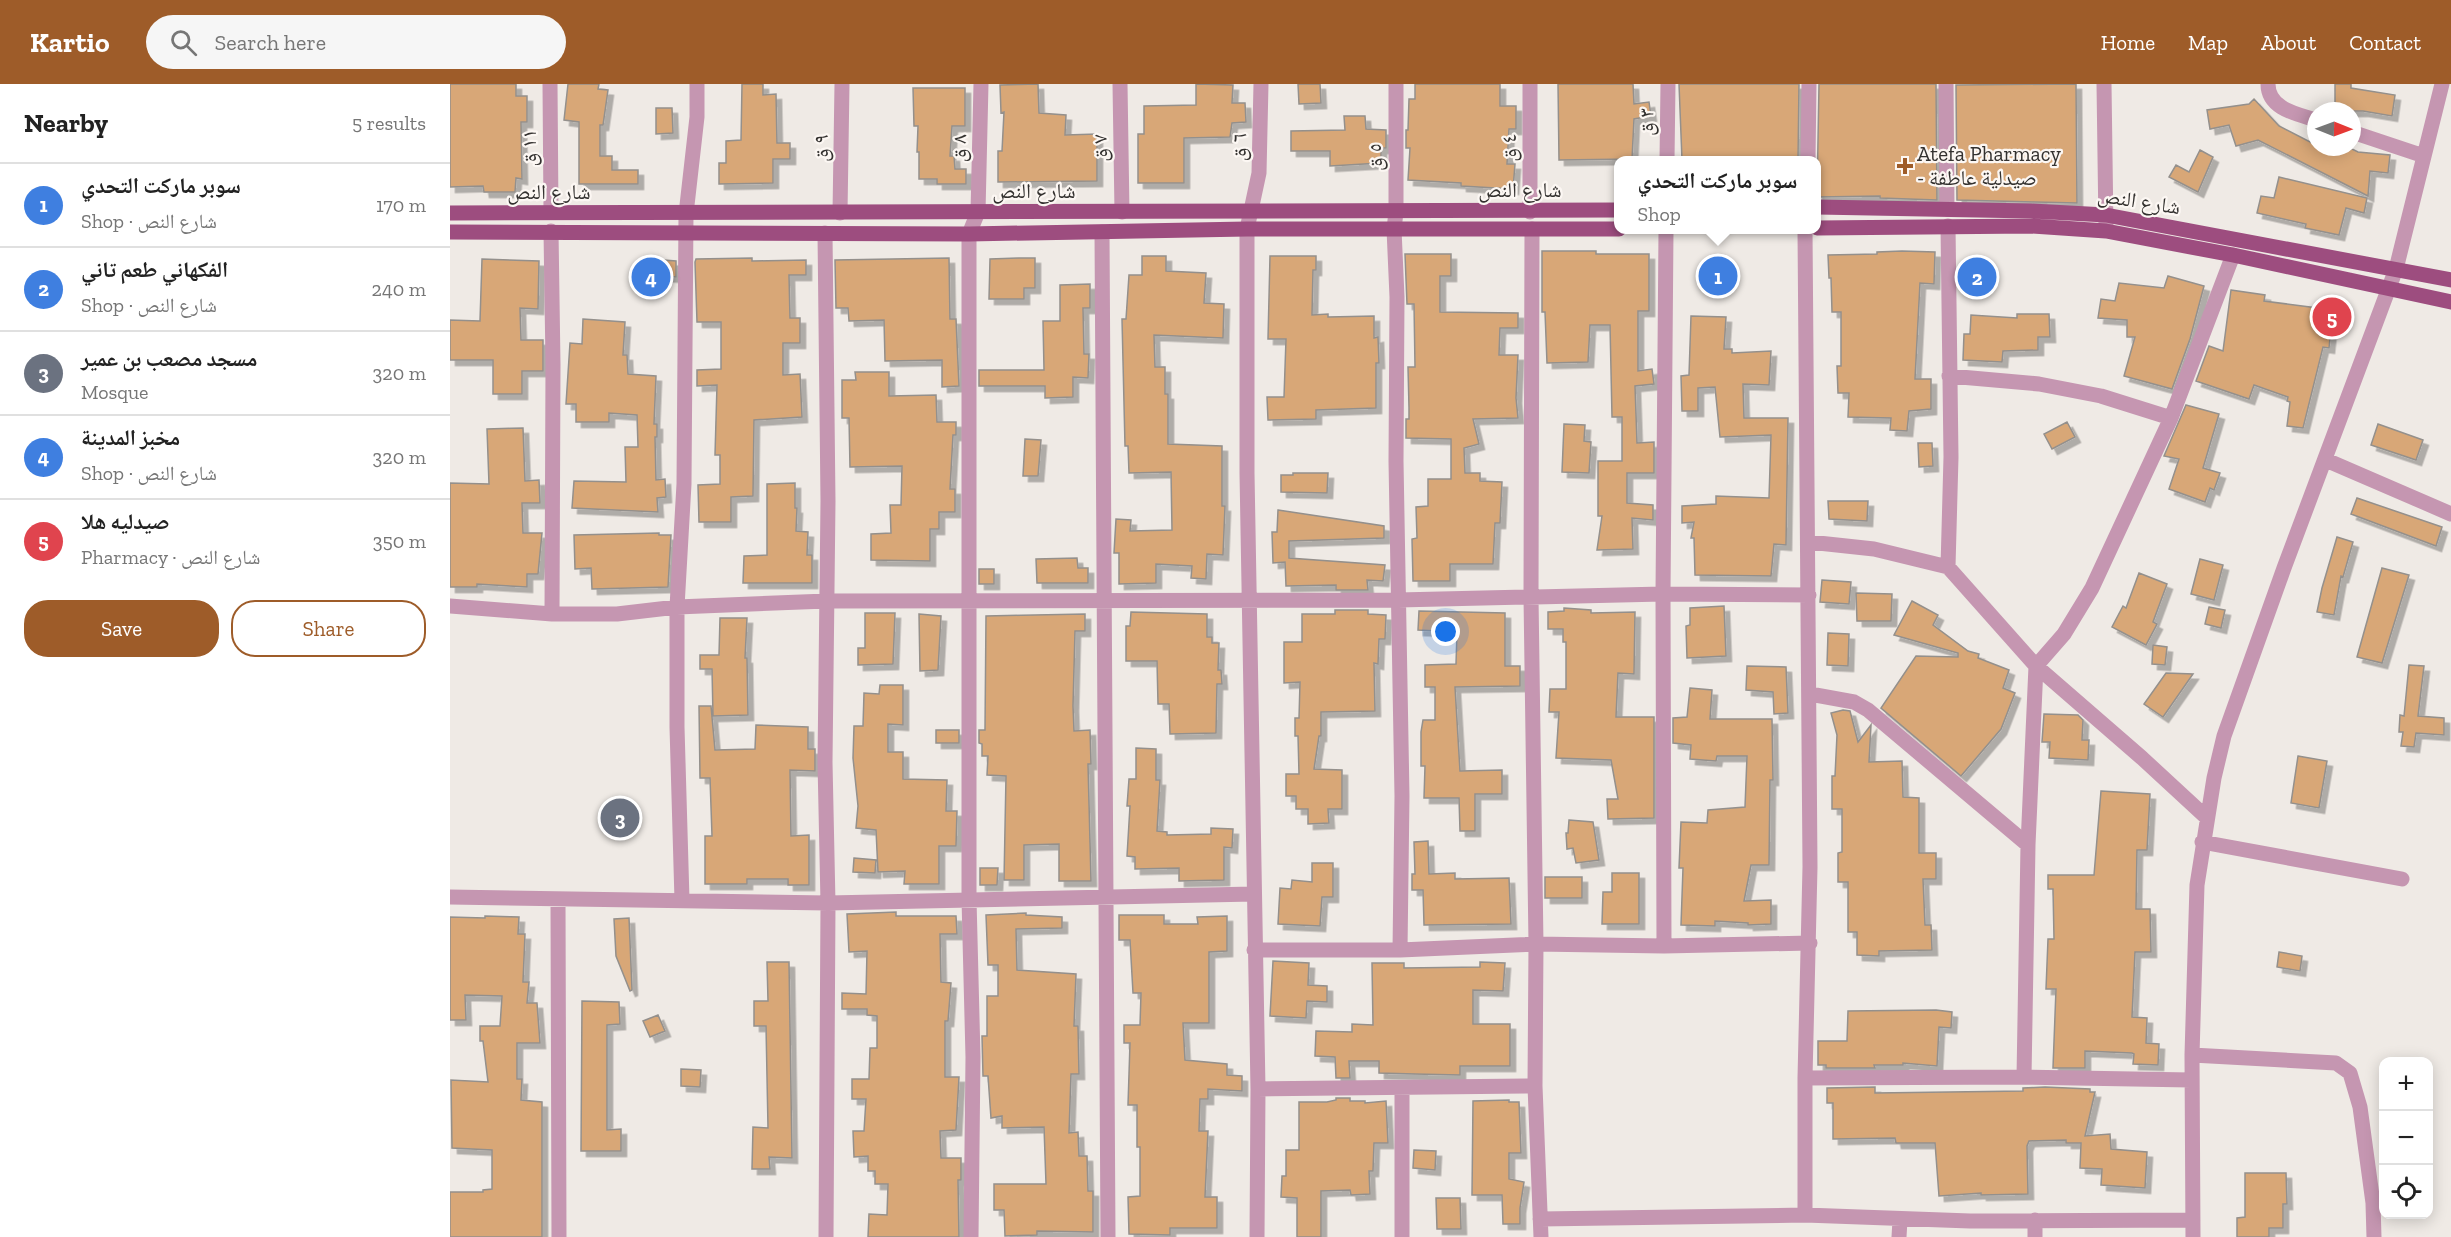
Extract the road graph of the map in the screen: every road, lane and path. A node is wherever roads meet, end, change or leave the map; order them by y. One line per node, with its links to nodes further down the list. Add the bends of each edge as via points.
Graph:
1 (550, 84): 24 (street, ١١ ق)
2 (697, 84): 31 (street)
3 (842, 84): 30 (street, ٩ ق)
4 (981, 84): 25 (street, ٨ ق)
5 (1120, 84): 26 (street, ٧ ق)
6 (1261, 84): 23 (street, ٦ ق, via 1259,173)
7 (1396, 84): 27 (street, ٥ ق)
8 (1530, 84): 28 (street, ٤ ق)
9 (1668, 84): 17 (street, ٣ ق)
10 (1809, 84): 18 (street)
11 (1946, 84): 21 (street)
12 (2104, 84): 32 (street)
13 (2268, 84): 15 (street, via 2274,101 2285,110)
14 (2442, 84): 19 (street)
15 (2307, 117)
16 (2361, 135): 19 (street)
17 (1667, 156)
18 (1808, 156)
19 (2424, 156): 49 (street)
20 (1821, 207): 21 (main road, شارع النص)
21 (1947, 209): 32 (main road, شارع النص)
22 (1614, 210): 28 (main road, شارع النص)
23 (1251, 211): 26 (main road, شارع النص); 27 (main road, شارع النص); 35 (street, ٦ ق)
24 (551, 212): 29 (main road, شارع النص); 31 (main road, شارع النص)
25 (978, 212): 26 (main road, شارع النص); 30 (main road, شارع النص); 45 (street)
26 (1122, 212)
27 (1396, 212): 28 (main road, شارع النص); 36 (street, ٥ ق)
28 (1530, 212)
29 (450, 213)
30 (840, 213): 31 (main road, شارع النص)
31 (686, 214): 43 (street)
32 (2106, 215): 40 (street); 49 (main road, شارع النص)
33 (1948, 226): 34 (main road); 40 (main road, شارع النص); 53 (street)
34 (1821, 228)
35 (1247, 229): 36 (main road, شارع النص); 42 (main road, شارع النص); 66 (street, ٦ ق)
36 (1394, 229): 37 (main road, شارع النص); 63 (street, ٥ ق)
37 (1532, 229): 38 (main road, شارع النص); 61 (street)
38 (1614, 229)
39 (550, 231): 41 (main road, شارع النص); 43 (main road, شارع النص); 69 (street)
40 (2106, 231): 48 (main road, شارع النص)
41 (450, 232)
42 (1102, 232): 45 (main road, شارع النص); 62 (street)
43 (687, 233): 44 (main road, شارع النص); 68 (street, via 684,484)
44 (825, 234): 45 (main road, شارع النص); 64 (street)
45 (969, 234): 65 (street)
46 (1666, 234): 59 (street)
47 (1805, 234): 57 (street)
48 (2233, 255): 51 (main road, شارع النص); 54 (street)
49 (2396, 269): 50 (main road, شارع النص); 51 (street)
50 (2451, 280)
51 (2389, 290): 52 (main road, شارع النص); 55 (street)
52 (2451, 302)
53 (1949, 376): 54 (street, via 2039,384 2090,394); 58 (street)
54 (2171, 418): 70 (street, via 2092,588 2064,634)
55 (2326, 460): 56 (street); 72 (street, via 2224,736)
56 (2450, 512)
57 (1809, 542): 58 (street, via 1874,549); 60 (street)
58 (1948, 567): 70 (street)
59 (1664, 594): 60 (street); 61 (street); 85 (street)
60 (1809, 596): 71 (street)
61 (1531, 597): 63 (street); 84 (street)
62 (1105, 600): 65 (street); 66 (street); 78 (street)
63 (1398, 600): 66 (street); 87 (street, ٥ ق)
64 (827, 601): 65 (street); 68 (street); 82 (street)
65 (970, 601): 80 (street)
66 (1251, 601): 76 (street, ٦ ق)
67 (450, 606): 69 (street)
68 (677, 607): 69 (street, via 617,614); 81 (street)
69 (552, 614)
70 (2036, 666): 72 (street); 74 (street)
71 (1810, 694): 74 (street, via 1854,702 1868,710); 83 (street)
72 (2207, 818): 73 (street)
73 (2202, 842): 75 (street); 88 (street)
74 (2028, 845): 89 (street)
75 (2402, 879)
76 (1254, 894): 78 (street); 86 (street, ٦ ق)
77 (450, 897): 79 (street)
78 (1105, 898): 80 (street); 103 (street)
79 (558, 899): 81 (street); 100 (street)
80 (969, 899): 82 (street); 102 (street, via 973,1057)
81 (682, 900): 82 (street)
82 (828, 903): 101 (street)
83 (1810, 943): 85 (street); 90 (street)
84 (1536, 944): 85 (street); 87 (street); 92 (street)
85 (1664, 946)
86 (1254, 950): 87 (street); 94 (street, ٦ ق)
87 (1400, 950)
88 (2192, 1055): 91 (street); 110 (street, via 2336,1062 2350,1073 2360,1107)
89 (2024, 1077): 90 (street); 91 (street)
90 (1805, 1078): 95 (street)
91 (2191, 1080): 99 (street)
92 (1535, 1086): 93 (street); 96 (street)
93 (1402, 1088): 94 (street); 105 (street)
94 (1258, 1089): 104 (street, ٦ ق)
95 (1805, 1215): 96 (street); 97 (street)
96 (1540, 1219): 106 (street)
97 (1899, 1220): 98 (street); 107 (street)
98 (2035, 1220): 99 (street); 108 (street)
99 (2193, 1220): 109 (street)
100 (559, 1237)
101 (826, 1237)
102 (971, 1237)
103 (1108, 1237)
104 (1257, 1237)
105 (1402, 1237)
106 (1541, 1237)
107 (1899, 1237)
108 (2035, 1237)
109 (2193, 1237)
110 (2374, 1237)

